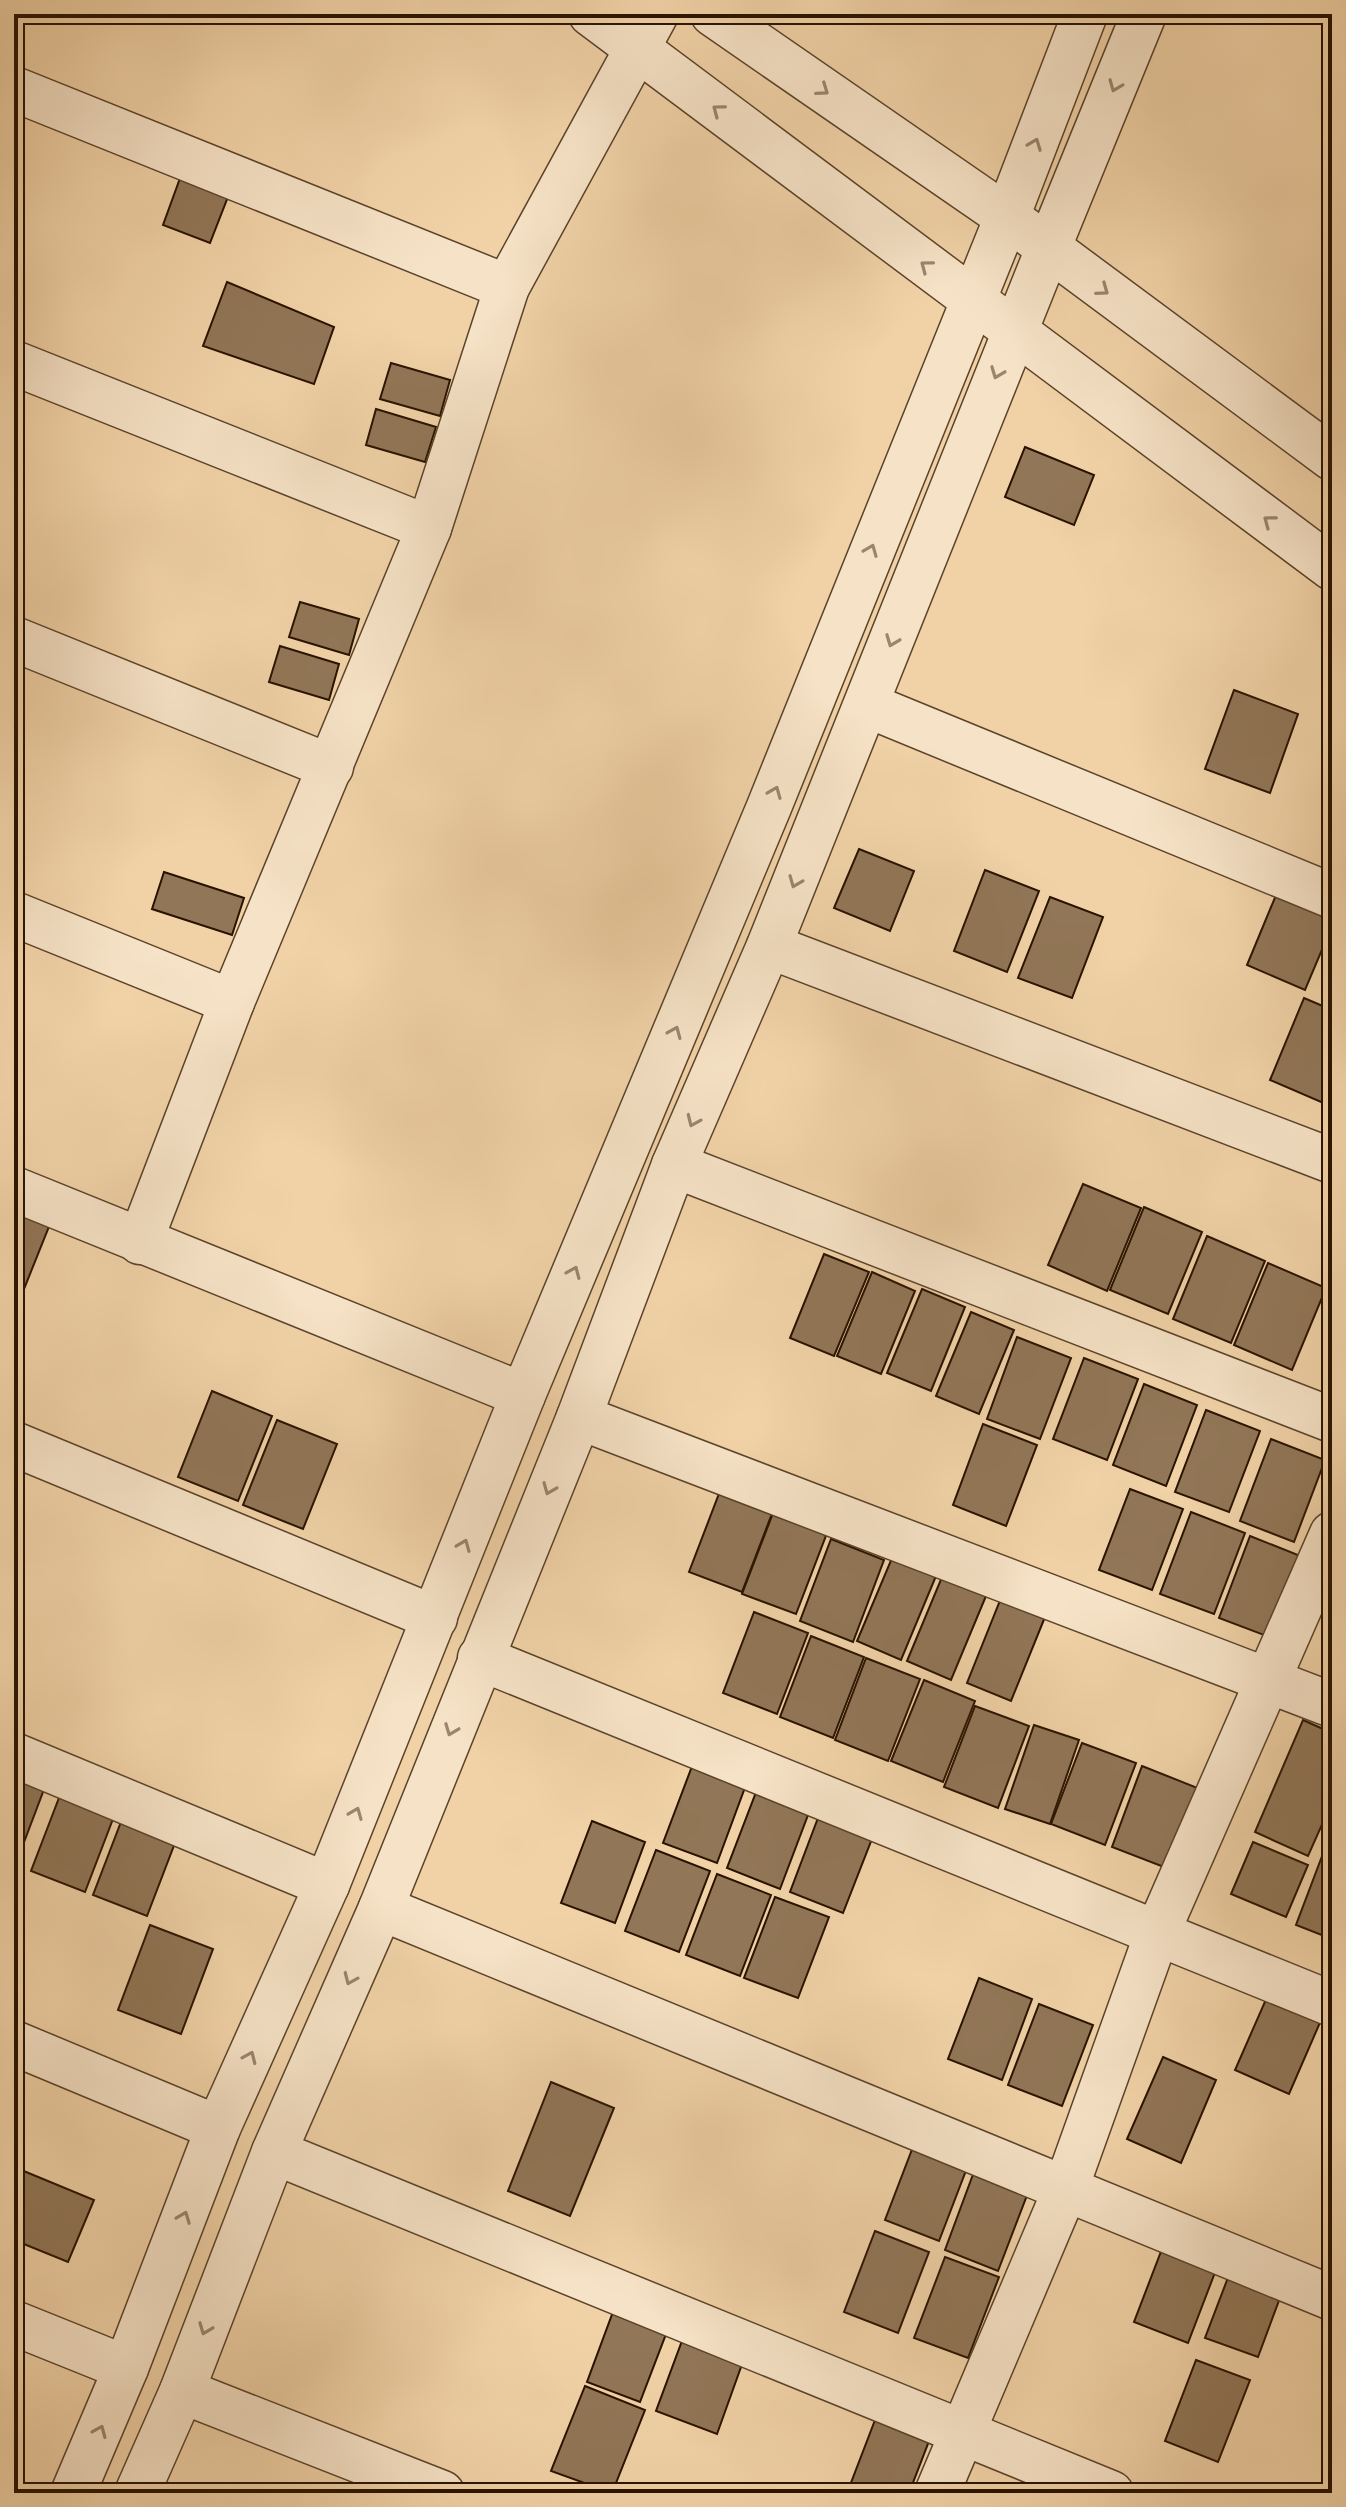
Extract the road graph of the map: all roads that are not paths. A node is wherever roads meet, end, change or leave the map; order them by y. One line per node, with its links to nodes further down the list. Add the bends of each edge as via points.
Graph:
1 (591, 14): 5 (street)
2 (713, 14): 7 (street, one-way to 7)
3 (1085, 14): 7 (street, one-way to 3)
4 (1144, 14): 8 (street, one-way to 8)
5 (646, 32): 9 (street); 10 (street, one-way to 5)
6 (14, 89): 9 (street)
7 (1007, 217): 8 (street); 10 (street)
8 (1048, 249): 11 (street); 13 (street, one-way to 13)
9 (507, 287): 14 (street)
10 (971, 300): 11 (street); 27 (street, one-way to 10, via 769,807)
11 (1014, 331): 15 (street, one-way to 11); 17 (street, one-way to 17)
12 (14, 363): 14 (street)
13 (1332, 458)
14 (429, 528): 18 (street)
15 (1332, 568)
16 (14, 639): 18 (street)
17 (867, 705): 19 (street); 21 (street, one-way to 21)
18 (331, 767): 22 (street)
19 (1332, 896)
20 (14, 914): 22 (street)
21 (769, 946): 23 (street); 24 (street, one-way to 24)
22 (232, 1002): 26 (street)
23 (1332, 1161)
24 (674, 1165): 28 (street); 31 (street)
25 (14, 1189): 26 (street)
26 (140, 1242): 29 (street)
27 (553, 1323): 28 (street); 29 (street)
28 (606, 1346): 30 (street)
29 (523, 1395): 34 (street, one-way to 29)
30 (579, 1417): 35 (street, one-way to 35); 36 (street)
31 (1332, 1420)
32 (14, 1444): 34 (street)
33 (1332, 1534): 36 (street)
34 (435, 1618): 39 (street, one-way to 34)
35 (480, 1658): 40 (street, one-way to 40); 41 (street)
36 (1267, 1679): 37 (street); 41 (street)
37 (1332, 1705)
38 (14, 1755): 39 (street)
39 (327, 1885): 44 (street, one-way to 39)
40 (381, 1908): 45 (street, one-way to 45); 46 (street)
41 (1158, 1931): 42 (street); 46 (street)
42 (1332, 2004)
43 (14, 2043): 44 (street)
44 (218, 2128): 47 (street, one-way to 44)
45 (274, 2152): 48 (street); 53 (street)
46 (1066, 2188): 49 (street); 53 (street)
47 (168, 2258): 48 (street); 51 (street)
48 (222, 2286): 52 (street, one-way to 52)
49 (1332, 2298)
50 (14, 2323): 51 (street)
51 (126, 2368): 54 (street, one-way to 51)
52 (182, 2391): 55 (street); 56 (street)
53 (963, 2434): 57 (street); 58 (street)
54 (73, 2493)
55 (137, 2493)
56 (442, 2493)
57 (937, 2493)
58 (1111, 2493)

